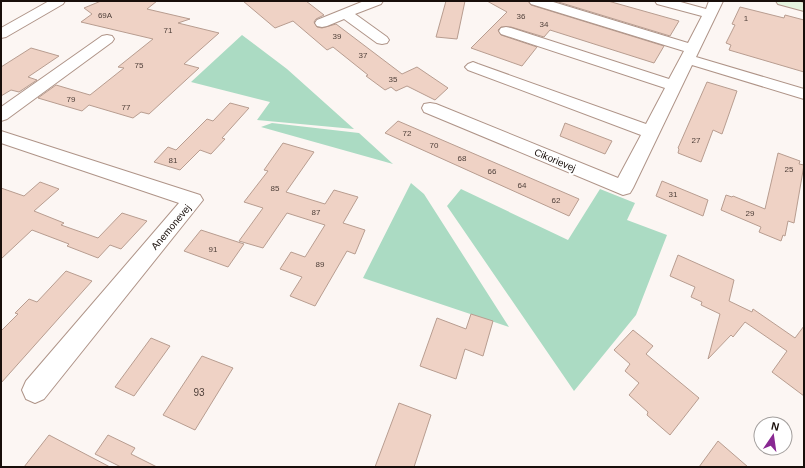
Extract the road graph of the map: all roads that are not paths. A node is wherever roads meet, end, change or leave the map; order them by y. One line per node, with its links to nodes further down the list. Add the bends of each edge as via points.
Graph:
1 (58, 1): 11 (street)
2 (376, 1): 8 (street)
3 (536, 1): 14 (street)
4 (662, 1): 7 (street, Cikorievej)
5 (783, 1): 6 (street)
6 (804, 7)
7 (713, 8): 14 (street, Cikorievej)
8 (346, 14): 9 (street); 13 (street)
9 (322, 23)
10 (506, 31): 16 (street)
11 (1, 34)
12 (107, 39): 19 (street)
13 (382, 40)
14 (690, 54): 16 (street, Cikorievej); 17 (street)
15 (473, 67): 20 (street)
16 (674, 86): 20 (street, Cikorievej)
17 (804, 94)
18 (430, 108): 20 (street, Cikorievej, via 623,188)
19 (1, 115)
20 (651, 132)
21 (1, 136): 22 (street, Anemonevej, via 193,200)
22 (35, 390)

